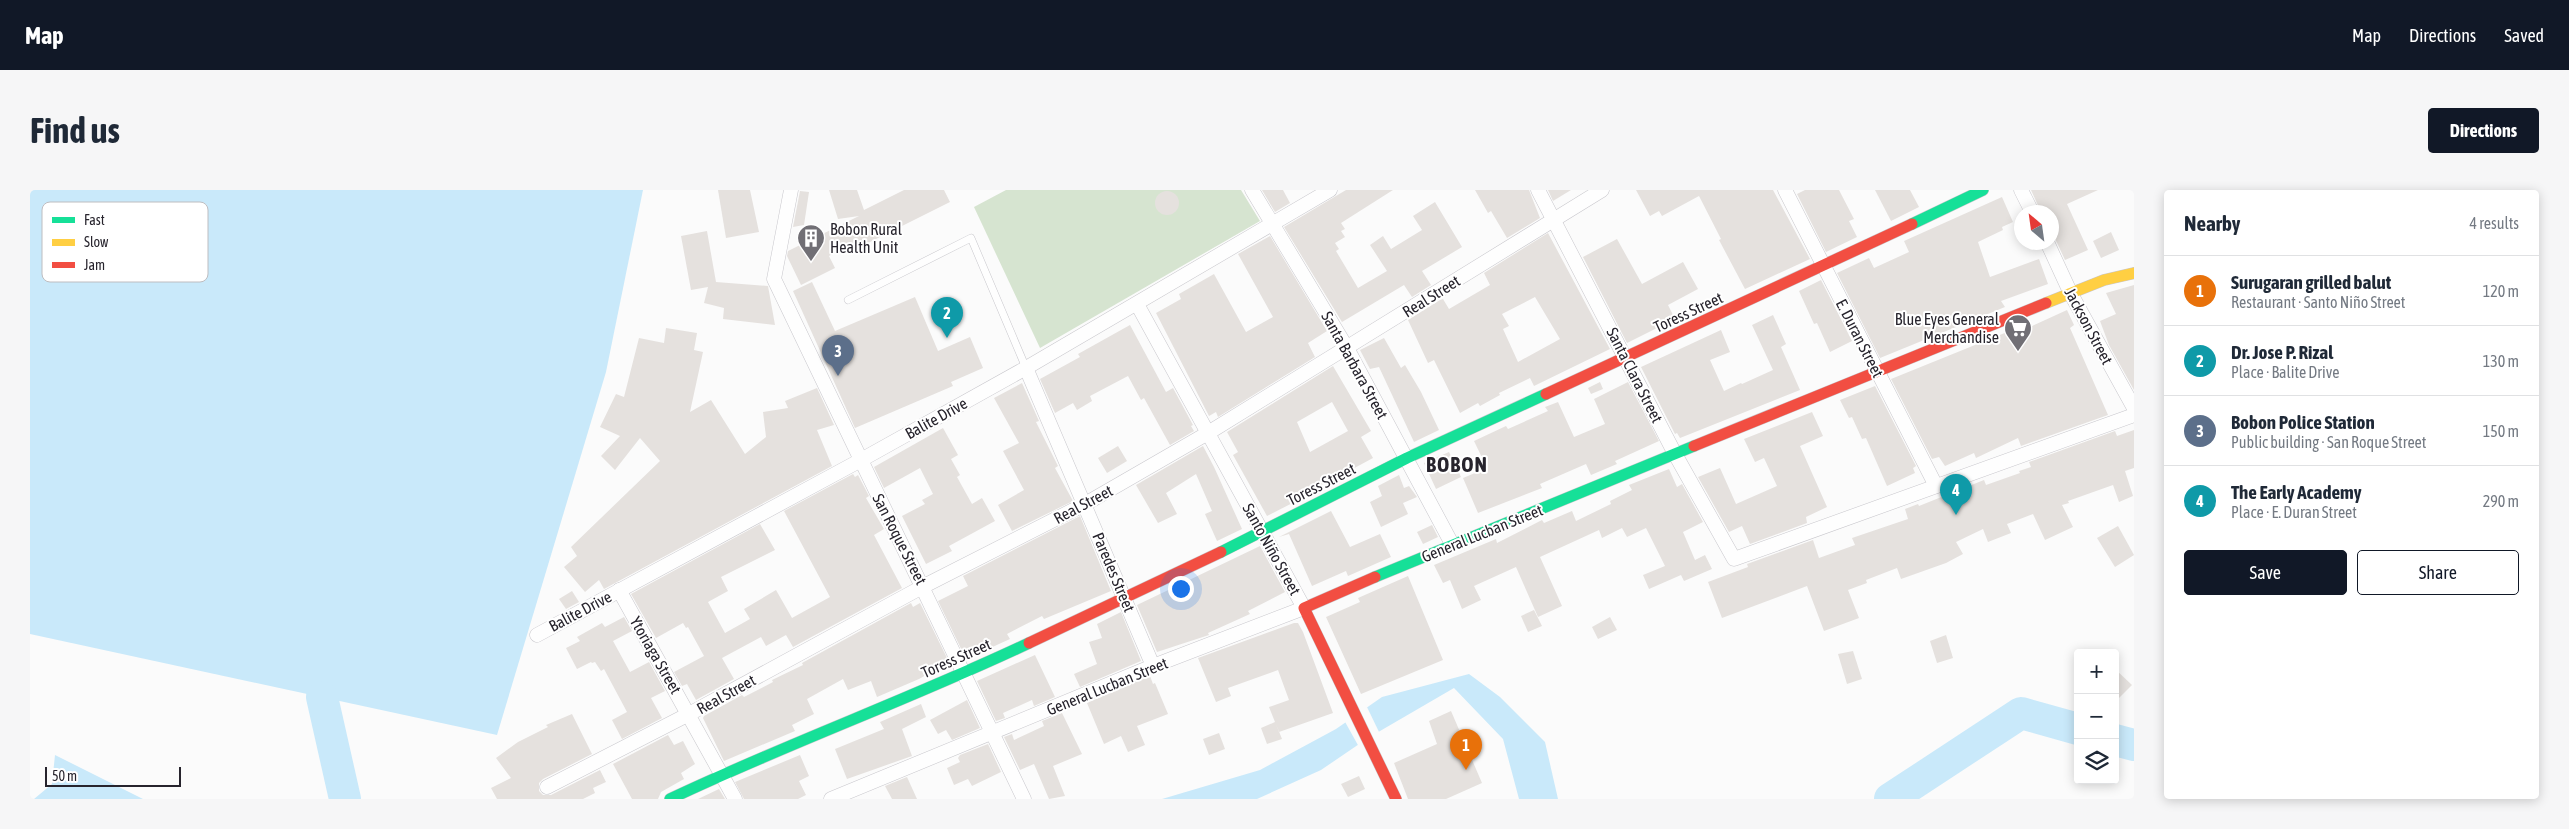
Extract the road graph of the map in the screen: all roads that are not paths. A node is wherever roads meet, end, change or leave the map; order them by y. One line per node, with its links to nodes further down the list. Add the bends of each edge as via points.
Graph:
1 (791, 190): 27 (street, San Roque Street, via 774,279)
2 (1252, 190): 11 (street, Santa Barbara Street)
3 (1330, 190): 11 (street, Balite Drive)
4 (1538, 190): 10 (street, Santa Clara Street)
5 (1602, 190): 10 (street, Real Street)
6 (1784, 190): 13 (street, E. Duran Street)
7 (1983, 190): 13 (street, Toress Street)
8 (2022, 190): 9 (street)
9 (2029, 205)
10 (1554, 219): 18 (street, Real Street); 19 (street, Santa Clara Street)
11 (1273, 224): 17 (street, Balite Drive); 18 (street, Santa Barbara Street)
12 (2050, 250): 15 (street, Jackson Street)
13 (1824, 266): 19 (street, Toress Street); 21 (street, E. Duran Street)
14 (2134, 273): 15 (street, General Lucban Street, via 2104,280)
15 (2071, 294): 21 (street, General Lucban Street); 22 (street, Jackson Street)
16 (848, 300): 20 (lane, via 971,238)
17 (1137, 304): 20 (street, Balite Drive); 24 (street, Santo Niño Street)
18 (1347, 348): 24 (street, Real Street); 26 (street, Santa Barbara Street)
19 (1626, 358): 25 (street, Santa Clara Street); 26 (street, Toress Street)
20 (1026, 368): 27 (street, Balite Drive); 29 (street, Paredes Street)
21 (1878, 372): 25 (street, General Lucban Street); 28 (street, E. Duran Street)
22 (2134, 408)
23 (2134, 416): 28 (street)
24 (1208, 433): 29 (street, Real Street); 30 (street, Santo Niño Street)
25 (1676, 454): 28 (street, Santa Clara Street, via 1734,559); 31 (street, General Lucban Street)
26 (1407, 458): 30 (street, Toress Street); 31 (street, Santa Barbara Street)
27 (861, 460): 32 (street, San Roque Street); 33 (street, Balite Drive)
28 (1936, 486)
29 (1085, 504): 32 (street, Real Street); 34 (street, Paredes Street)
30 (1263, 532): 34 (street, Toress Street); 35 (street, Santo Niño Street)
31 (1452, 544): 35 (street, General Lucban Street)
32 (924, 586): 38 (street, San Roque Street); 39 (street, Real Street)
33 (619, 590): 36 (street, Balite Drive); 39 (street, Ytoriaga Street)
34 (1125, 597): 37 (street, Paredes Street); 38 (street, Toress Street)
35 (1304, 608): 37 (street, General Lucban Street); 47 (street, Santo Niño Street)
36 (537, 635)
37 (1153, 666): 40 (street, General Lucban Street)
38 (965, 673): 40 (street, San Roque Street); 41 (street, Toress Street)
39 (689, 714): 41 (street, Ytoriaga Street); 42 (street, Real Street)
40 (993, 732): 45 (street, General Lucban Street); 46 (street, San Roque Street)
41 (721, 775): 43 (street, Toress Street); 44 (street, Ytoriaga Street)
42 (547, 787)
43 (670, 799)
44 (735, 799)
45 (831, 799)
46 (1024, 799)
47 (1396, 799)

